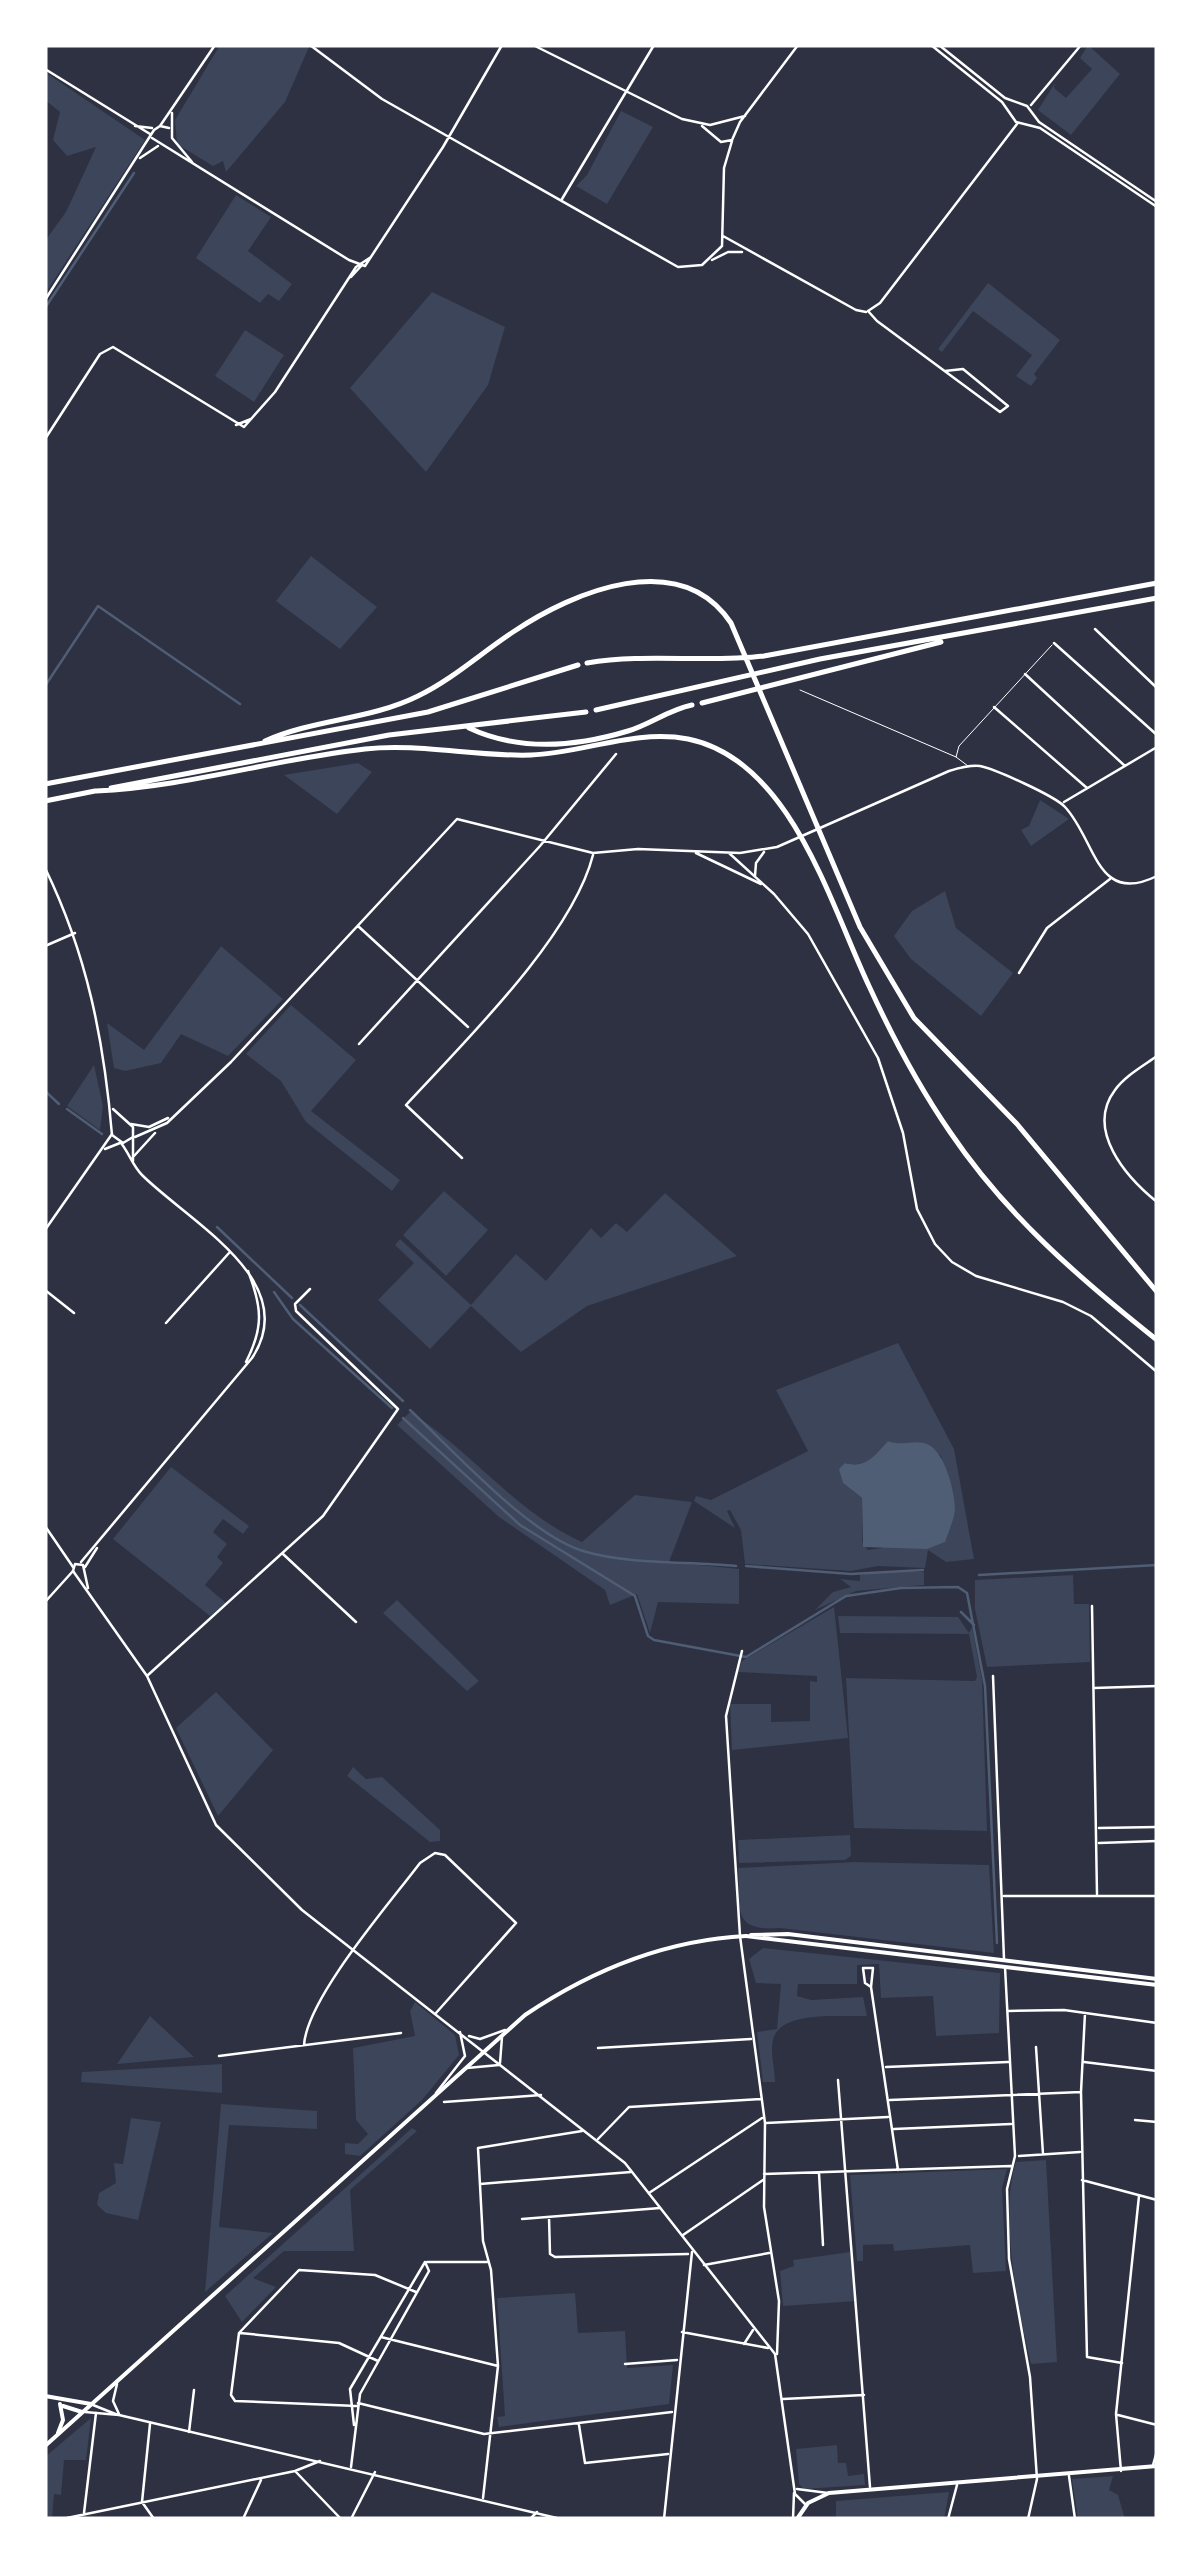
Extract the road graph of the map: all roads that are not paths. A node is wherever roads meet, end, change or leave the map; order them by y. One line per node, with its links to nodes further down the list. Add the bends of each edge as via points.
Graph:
1 (215, 45): 16 (street)
2 (295, 45): 3 (street)
3 (303, 45)
4 (310, 45): 32 (street, via 372,93)
5 (502, 45): 32 (street)
6 (533, 45): 13 (street)
7 (654, 45): 13 (street)
8 (798, 45): 19 (street)
9 (931, 45): 18 (street)
10 (938, 45): 14 (street)
11 (1082, 45): 15 (street)
12 (45, 69): 25 (street)
13 (625, 92): 24 (street); 41 (street)
14 (1019, 105): 15 (street); 18 (street)
15 (1027, 106): 17 (street)
16 (174, 107): 26 (street); 27 (street)
17 (1032, 114): 22 (street); 42 (street)
18 (1012, 115): 21 (street); 33 (street)
19 (745, 116): 20 (street); 28 (street)
20 (730, 123): 23 (street); 28 (street)
21 (1018, 123): 22 (street); 33 (street)
22 (1025, 123): 42 (street)
23 (718, 124): 24 (street); 29 (street)
24 (701, 125): 29 (street)
25 (134, 126): 26 (street); 30 (street)
26 (158, 127): 27 (street); 30 (street)
27 (169, 128): 31 (street)
28 (735, 130): 34 (street)
29 (715, 136): 35 (street)
30 (152, 137): 36 (street); 40 (street)
31 (172, 138): 37 (street); 39 (street)
32 (449, 138): 41 (street); 47 (street, via 372,256)
33 (1005, 139): 50 (street)
34 (732, 140): 35 (street); 38 (street)
35 (721, 142): 38 (street)
36 (159, 146): 37 (street); 40 (street)
37 (165, 146): 39 (street)
38 (726, 154): 43 (street)
39 (195, 164): 47 (street)
40 (130, 171): 49 (street)
41 (561, 201): 48 (street, via 678,267)
42 (1157, 205)
43 (723, 236): 44 (street); 46 (street)
44 (722, 246): 45 (street); 48 (street)
45 (728, 252): 46 (street); 48 (street)
46 (748, 253): 50 (street)
47 (360, 264): 54 (street, via 244,426 113,347 100,354)
48 (702, 265)
49 (45, 300)
50 (868, 311): 52 (street)
51 (960, 368): 52 (street); 53 (street); 53 (street, via 1008,406 1000,412)
52 (946, 371): 53 (street)
53 (955, 378)
54 (45, 439)
55 (1157, 583): 60 (highway, via 764,656 716,661 635,655)
56 (1157, 598): 58 (highway)
57 (1094, 629): 63 (street)
58 (964, 634): 65 (highway); 68 (highway, via 740,675)
59 (1054, 643): 62 (lane); 71 (street)
60 (587, 663)
61 (578, 665): 72 (highway, via 428,712)
62 (1024, 674): 67 (lane); 77 (street)
63 (1157, 688)
64 (800, 690): 75 (lane)
65 (702, 702)
66 (692, 704): 70 (highway, via 632,730 570,742 520,745)
67 (994, 707): 75 (lane); 79 (street)
68 (596, 710)
69 (586, 712): 70 (highway)
70 (466, 727): 80 (highway, via 369,738)
71 (1157, 735)
72 (265, 741): 78 (highway); 119 (highway, via 408,701 574,600 661,581 690,586 716,603 738,638 872,953 914,1018 1056,1169)
73 (1157, 748): 77 (street)
74 (616, 754): 83 (street)
75 (956, 756): 76 (lane)
76 (968, 766): 82 (street, via 987,768); 85 (street)
77 (1125, 766): 79 (street)
78 (45, 784)
79 (1086, 788): 82 (street)
80 (96, 791): 81 (highway); 122 (highway, via 149,788 361,750 532,756 670,737 701,742 740,764 796,828 875,999 949,1131 1048,1250)
81 (45, 801)
82 (1062, 804): 92 (street)
83 (542, 843): 87 (street); 94 (street, via 460,820 450,824); 100 (street)
84 (690, 850): 86 (street); 87 (street); 89 (street)
85 (765, 851): 86 (street); 91 (street)
86 (729, 852): 89 (street); 91 (street)
87 (593, 853): 112 (street, via 576,900 406,1105)
88 (45, 868): 95 (street)
89 (731, 868): 93 (street)
90 (1157, 876): 92 (street, via 1130,886)
91 (756, 878): 93 (street)
92 (1110, 878): 99 (street, via 1047,928)
93 (765, 887): 123 (street, via 822,954 878,1058 903,1133 917,1208 935,1244 988,1282 1091,1316)
94 (357, 925): 100 (street); 105 (street)
95 (75, 933): 96 (street); 97 (street)
96 (67, 939): 97 (street); 98 (street)
97 (78, 942): 104 (street)
98 (45, 946)
99 (1019, 973)
100 (417, 981): 101 (street); 102 (street)
101 (468, 1028)
102 (358, 1044)
103 (1157, 1056): 114 (street, via 1116,1089 1104,1120 1112,1149)
104 (111, 1105): 106 (street); 108 (street)
105 (174, 1115): 106 (street, via 149,1127); 107 (street)
106 (128, 1122): 108 (street); 109 (street)
107 (161, 1126): 109 (street); 113 (street)
108 (112, 1131): 110 (street); 111 (street)
109 (133, 1137): 110 (street); 113 (street)
110 (120, 1143): 111 (street); 113 (street)
111 (104, 1150): 115 (street)
112 (462, 1158)
113 (133, 1160): 116 (street)
114 (1157, 1202)
115 (45, 1230)
116 (229, 1253): 121 (street); 125 (street, via 247,1270 260,1301 262,1320 244,1366)
117 (310, 1289): 126 (street, via 296,1311 398,1406 332,1505)
118 (45, 1290): 120 (street)
119 (1157, 1292)
120 (74, 1313)
121 (166, 1323)
122 (1157, 1340)
123 (1157, 1372)
124 (45, 1526): 127 (street)
125 (109, 1531): 127 (street); 128 (street)
126 (282, 1553): 132 (street); 134 (street)
127 (76, 1568): 128 (street); 128 (street); 129 (street); 130 (street)
128 (84, 1570): 129 (street)
129 (88, 1588): 134 (street)
130 (45, 1602)
131 (1092, 1606): 137 (street)
132 (356, 1622)
133 (742, 1651): 145 (street, via 726,1716)
134 (147, 1676): 146 (street, via 209,1816 302,1910)
135 (994, 1676): 143 (street)
136 (1157, 1686): 137 (street)
137 (1092, 1688): 139 (street)
138 (1157, 1827): 139 (street)
139 (1098, 1828): 141 (street)
140 (1157, 1841): 141 (street)
141 (1098, 1842): 142 (street)
142 (1097, 1894): 143 (street); 144 (street)
143 (1003, 1896): 149 (street)
144 (1157, 1896)
145 (743, 1936): 147 (main road); 154 (main road, via 691,1942 603,1970); 156 (street)
146 (354, 1950): 151 (street); 151 (street, via 420,1862 444,1855 516,1923); 157 (street, via 311,2020)
147 (1157, 1982)
148 (871, 1987): 165 (street)
149 (1006, 2012): 150 (street); 162 (street)
150 (1085, 2013): 152 (street); 163 (street)
151 (436, 2014): 153 (street)
152 (1157, 2023)
153 (460, 2030): 154 (street, via 480,2039); 160 (street); 170 (street, via 464,2056)
154 (505, 2030): 160 (main road); 164 (street)
155 (401, 2033): 157 (street)
156 (753, 2038): 159 (street); 174 (street)
157 (304, 2045): 161 (street)
158 (1036, 2047): 171 (street)
159 (598, 2048)
160 (483, 2051): 164 (street); 166 (main road)
161 (220, 2056)
162 (1008, 2062): 165 (street); 173 (street)
163 (1082, 2062): 167 (street); 169 (street)
164 (500, 2065): 166 (street); 172 (street)
165 (884, 2067): 175 (street)
166 (463, 2069): 170 (main road)
167 (1157, 2071)
168 (838, 2080): 178 (street)
169 (1081, 2092): 171 (street); 186 (street)
170 (434, 2094): 227 (main road)
171 (1039, 2094): 173 (street); 187 (street)
172 (541, 2095): 176 (street); 184 (street)
173 (1010, 2095): 175 (street); 182 (street)
174 (760, 2099): 179 (street); 185 (street, via 629,2107)
175 (889, 2100): 177 (street)
176 (444, 2102)
177 (891, 2116): 178 (street); 183 (street)
178 (842, 2119): 179 (street); 190 (street)
179 (764, 2120): 194 (street); 198 (street)
180 (1135, 2120): 181 (street)
181 (1157, 2122)
182 (1011, 2124): 183 (street); 188 (street)
183 (892, 2129): 191 (street)
184 (585, 2130): 185 (street); 197 (street, via 480,2146)
185 (597, 2140): 192 (street)
186 (1082, 2152): 187 (street); 196 (street)
187 (1043, 2154): 188 (street)
188 (1016, 2156): 189 (street)
189 (1012, 2166): 191 (street); 260 (street, via 1010,2259 1030,2372)
190 (845, 2170): 191 (street); 193 (street); 229 (street)
191 (898, 2170)
192 (633, 2172): 197 (street); 198 (street)
193 (819, 2172): 194 (street); 205 (street)
194 (764, 2174): 195 (street)
195 (764, 2180): 204 (street); 206 (street)
196 (1082, 2180): 199 (street); 224 (street, via 1087,2357)
197 (480, 2184): 209 (street)
198 (649, 2193): 201 (street)
199 (1139, 2196): 200 (street); 224 (street)
200 (1157, 2200)
201 (660, 2208): 202 (street); 204 (street)
202 (549, 2217): 203 (street); 207 (street, via 555,2257)
203 (522, 2218)
204 (682, 2236): 207 (street)
205 (823, 2245)
206 (770, 2252): 210 (street); 221 (street, via 780,2301)
207 (691, 2253): 210 (street); 214 (street)
208 (425, 2262): 209 (street); 211 (street); 212 (street, via 429,2271)
209 (489, 2263): 226 (street)
210 (704, 2265): 213 (street)
211 (408, 2288): 212 (street); 215 (street, via 375,2275 299,2270); 216 (street)
212 (418, 2292): 217 (street)
213 (753, 2328): 218 (street); 219 (street)
214 (681, 2332): 218 (street); 222 (street)
215 (239, 2333): 220 (street, via 339,2342); 236 (street, via 230,2395 235,2401)
216 (380, 2337): 217 (street); 220 (street)
217 (390, 2342): 223 (street); 226 (street)
218 (744, 2344): 219 (street)
219 (770, 2348): 221 (street)
220 (369, 2356): 223 (street); 232 (street)
221 (776, 2356): 231 (street)
222 (677, 2360): 225 (street); 238 (street)
223 (378, 2361): 234 (street)
224 (1122, 2363): 240 (street)
225 (625, 2364)
226 (498, 2366): 247 (street)
227 (118, 2381): 235 (main road); 241 (street, via 113,2400)
228 (194, 2390): 246 (street)
229 (865, 2394): 231 (street); 263 (street)
230 (45, 2396): 233 (main road)
231 (783, 2398): 262 (street)
232 (348, 2400): 234 (street); 236 (street)
233 (58, 2402): 235 (main road); 237 (main road); 248 (main road, via 63,2420)
234 (357, 2403): 236 (street); 245 (street); 247 (street)
235 (91, 2404): 237 (main road); 241 (street)
236 (350, 2407): 245 (street)
237 (82, 2412): 239 (street); 248 (main road)
238 (672, 2412): 243 (street); 251 (street)
239 (96, 2413): 241 (street); 269 (street)
240 (1116, 2414): 244 (street); 256 (street)
241 (119, 2415): 242 (street)
242 (150, 2423): 246 (street); 266 (street)
243 (579, 2424): 247 (street); 251 (street, via 589,2464)
244 (1157, 2424)
245 (354, 2425): 254 (street)
246 (189, 2432): 252 (street)
247 (492, 2433): 265 (street)
248 (56, 2437): 249 (main road)
249 (45, 2446)
250 (1157, 2451): 253 (street)
251 (670, 2454): 277 (street)
252 (320, 2461): 254 (street); 255 (street)
253 (1155, 2466): 256 (main road)
254 (351, 2467): 257 (street)
255 (295, 2470): 259 (street); 273 (street)
256 (1121, 2471): 258 (main road)
257 (375, 2472): 265 (street); 274 (street)
258 (1069, 2475): 260 (main road); 281 (street)
259 (262, 2477): 266 (street); 272 (street)
260 (1037, 2479): 261 (main road); 280 (street)
261 (957, 2484): 263 (main road); 279 (street)
262 (794, 2486): 264 (street); 267 (street); 278 (street)
263 (870, 2491): 264 (main road)
264 (830, 2493): 267 (main road)
265 (483, 2498): 268 (street)
266 (142, 2502): 269 (street); 271 (street)
267 (807, 2505): 278 (main road)
268 (537, 2512): 275 (street); 276 (street)
269 (84, 2514): 270 (street)
270 (62, 2519)
271 (154, 2519)
272 (242, 2519)
273 (341, 2519)
274 (350, 2519)
275 (530, 2519)
276 (561, 2519)
277 (664, 2519)
278 (795, 2519)
279 (948, 2519)
280 (1028, 2519)
281 (1075, 2519)

